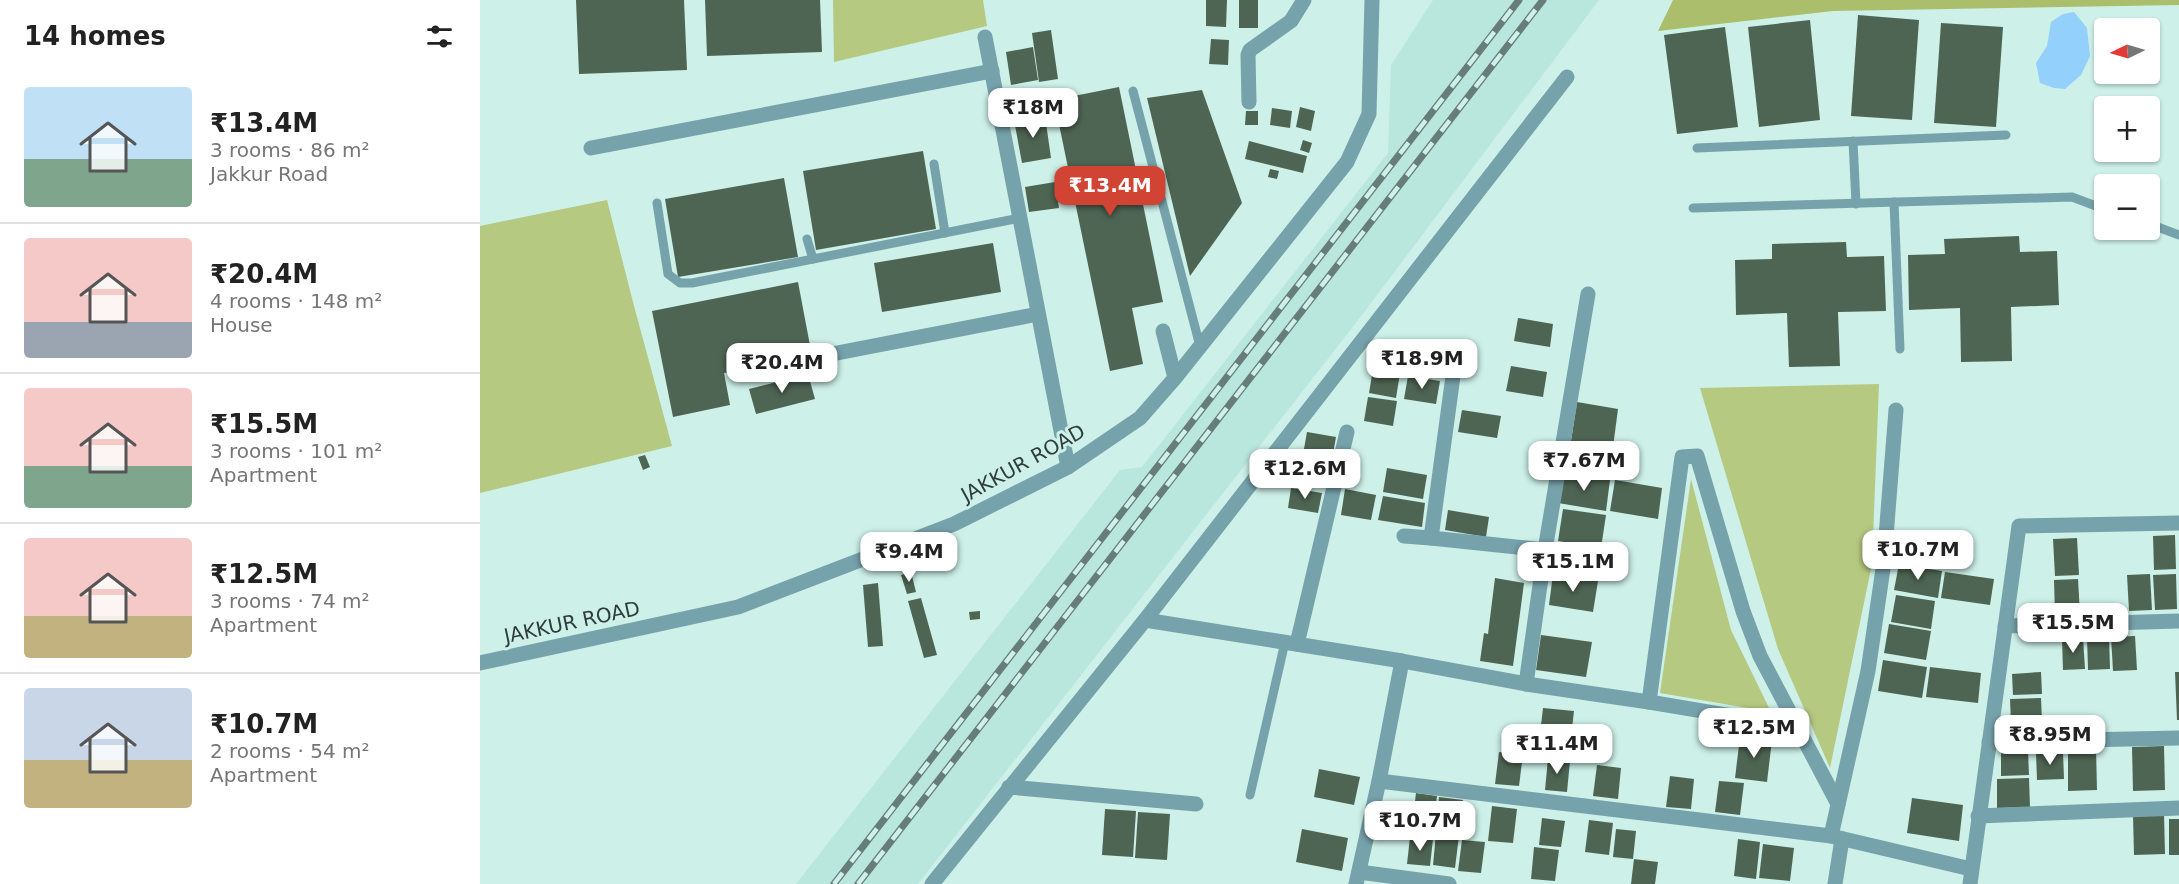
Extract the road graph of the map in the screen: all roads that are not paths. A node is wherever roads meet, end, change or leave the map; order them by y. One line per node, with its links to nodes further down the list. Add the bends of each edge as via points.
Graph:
1 (1304, 0): 7 (street, via 1291,21 1250,50)
2 (1372, 0): 27 (street, JAKKUR ROAD, via 1369,114 1347,162)
3 (985, 37): 4 (street)
4 (992, 71): 10 (street); 18 (street)
5 (1567, 77): 39 (street)
6 (1133, 91): 27 (lane)
7 (1249, 102)
8 (2006, 135): 9 (lane)
9 (1853, 141): 11 (lane); 15 (lane)
10 (591, 148)
11 (1697, 148)
12 (934, 164): 20 (lane)
13 (1894, 202): 15 (lane); 16 (lane, via 2072,197); 28 (lane)
14 (657, 203): 23 (lane, via 668,274 680,283)
15 (1856, 204): 17 (lane)
16 (2094, 205)
17 (1693, 208)
18 (1020, 218): 20 (lane); 25 (street)
19 (2160, 228): 21 (lane)
20 (945, 233): 23 (lane)
21 (2179, 235)
22 (807, 239): 23 (lane)
23 (813, 260)
24 (1587, 294): 38 (street)
25 (1038, 314): 29 (street); 34 (street)
26 (1163, 331): 31 (street)
27 (1200, 346): 31 (street, JAKKUR ROAD)
28 (1900, 349)
29 (832, 354)
30 (1453, 376): 37 (street)
31 (1174, 378): 34 (street, JAKKUR ROAD, via 1140,418)
32 (1896, 410): 54 (street, via 1884,562 1868,671)
33 (1347, 432): 42 (street)
34 (1068, 467): 44 (street, JAKKUR ROAD, via 954,524 738,607)
35 (2179, 522): 41 (street, via 2019,526)
36 (1404, 536): 37 (street)
37 (1431, 538): 38 (street)
38 (1545, 550): 45 (street)
39 (1145, 620): 42 (street); 51 (street)
40 (2179, 621): 41 (street)
41 (2005, 626): 49 (street)
42 (1291, 643): 43 (street); 52 (lane)
43 (1402, 661): 45 (street); 50 (street)
44 (480, 663)
45 (1526, 684): 46 (street)
46 (1648, 702): 47 (street); 47 (street, via 1682,457 1697,456 1760,656)
47 (1798, 728): 54 (street)
48 (2179, 738): 49 (street)
49 (1989, 741): 56 (street)
50 (1379, 781): 57 (street); 59 (street)
51 (1009, 787): 53 (street); 60 (street)
52 (1250, 795)
53 (1196, 804)
54 (1838, 804): 57 (street)
55 (2179, 808): 56 (street)
56 (1978, 816): 58 (street)
57 (1836, 837): 58 (street); 62 (street)
58 (1970, 876)
59 (1358, 878): 61 (street)
60 (932, 884)
61 (1449, 884)
62 (1835, 884)

